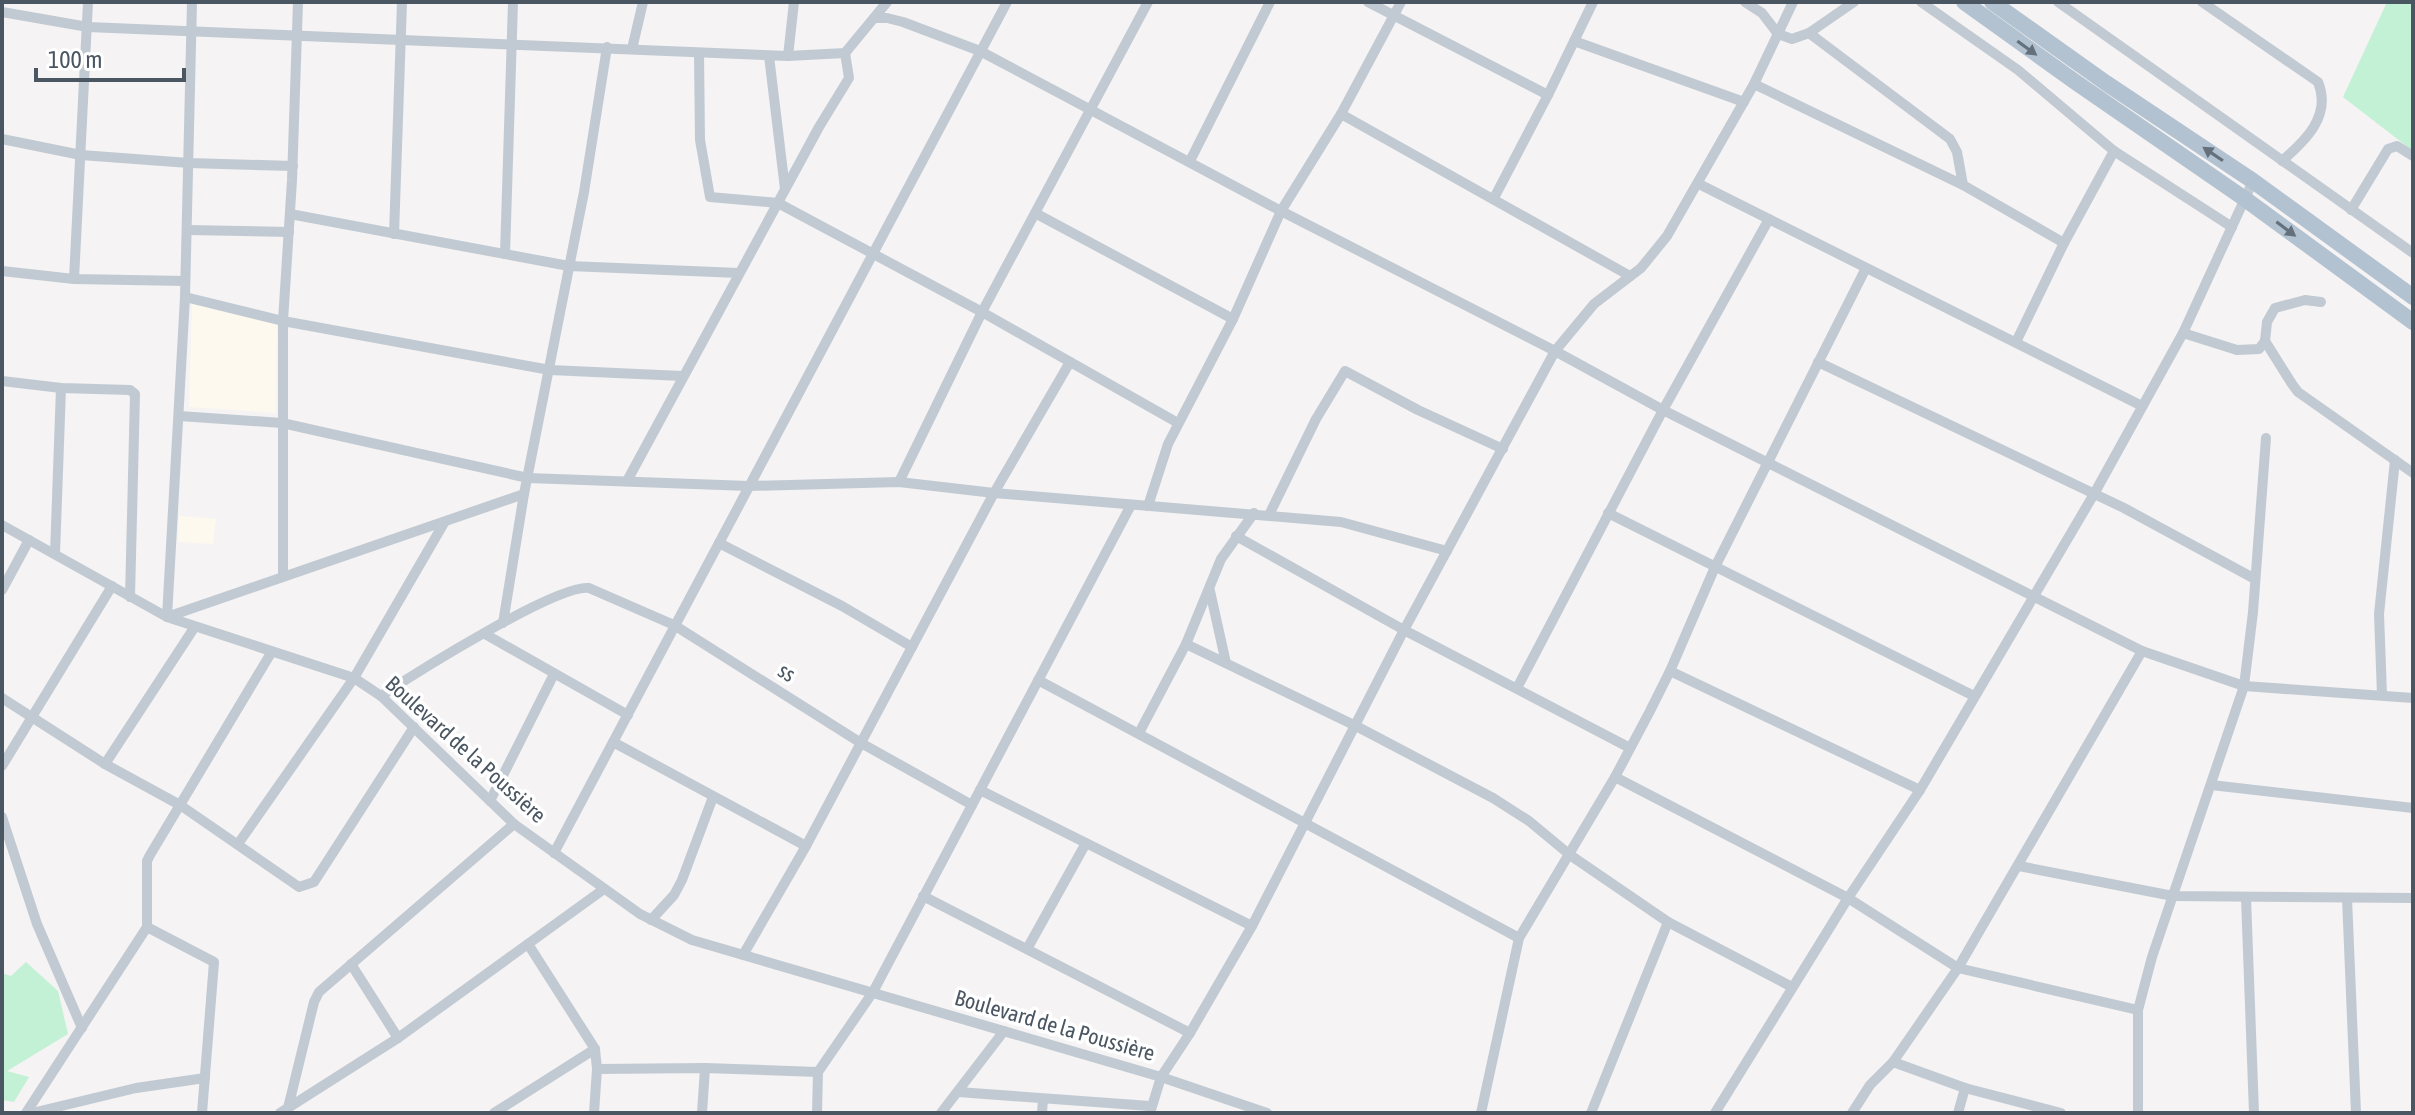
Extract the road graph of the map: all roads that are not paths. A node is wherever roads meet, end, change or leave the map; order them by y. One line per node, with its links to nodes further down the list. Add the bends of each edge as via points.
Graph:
1 (88, 2): 26 (street)
2 (192, 2): 27 (street)
3 (298, 2): 29 (street)
4 (402, 2): 31 (street)
5 (513, 2): 33 (street)
6 (643, 2): 35 (street)
7 (794, 2): 40 (street)
8 (887, 2): 25 (street)
9 (1007, 2): 36 (street)
10 (1148, 2): 44 (street)
11 (1270, 2): 50 (street)
12 (1368, 2): 24 (street)
13 (1401, 2): 24 (street)
14 (1593, 2): 32 (street)
15 (1745, 2): 30 (street)
16 (1793, 2): 30 (street)
17 (1854, 2): 28 (street)
18 (1921, 2): 47 (street, via 2018,70)
19 (1964, 2): 59 (main road, one-way to 59)
20 (1992, 2): 54 (main road, one-way to 20)
21 (2058, 2): 51 (street)
22 (2202, 2): 51 (street, via 2318,82 2322,100 2317,123)
23 (2, 12): 26 (street)
24 (1396, 15): 42 (street); 45 (street)
25 (875, 18): 36 (street, via 903,22); 38 (street)
26 (88, 27): 27 (street); 48 (street)
27 (191, 30): 29 (street); 52 (street)
28 (1809, 33): 30 (street, via 1792,39); 56 (street, via 1950,139)
29 (297, 34): 31 (street); 53 (street)
30 (1778, 34): 41 (street)
31 (400, 38): 33 (street); 69 (street)
32 (1574, 41): 42 (street); 43 (street)
33 (511, 43): 34 (street); 72 (street)
34 (607, 47): 35 (street); 74 (street)
35 (632, 49): 37 (street)
36 (980, 51): 44 (street); 73 (street)
37 (699, 53): 39 (street); 60 (street, via 700,140 708,194)
38 (845, 53): 40 (street); 57 (street, via 849,78)
39 (769, 56): 40 (street); 57 (street)
40 (788, 56)
41 (1754, 84): 43 (street); 56 (street)
42 (1548, 95): 58 (street)
43 (1744, 102): 55 (street)
44 (1091, 109): 50 (street); 63 (street)
45 (1341, 114): 58 (street); 62 (street)
46 (2, 139): 48 (street)
47 (2114, 151): 66 (street); 70 (street)
48 (81, 155): 52 (street); 79 (street)
49 (2413, 156): 61 (street, via 2391,146)
50 (1190, 161): 62 (street)
51 (2282, 161): 61 (street)
52 (189, 163): 53 (street); 67 (street)
53 (293, 166): 64 (street)
54 (2253, 181): 59 (street); 82 (main road)
55 (1699, 184): 65 (street); 78 (street, via 1654,254)
56 (1963, 185): 70 (street)
57 (785, 189): 60 (street)
58 (1494, 198): 78 (street)
59 (2245, 199): 66 (street); 87 (main road, one-way to 87)
60 (778, 203): 73 (street); 77 (street)
61 (2351, 210): 71 (street)
62 (1281, 211): 85 (street); 91 (street)
63 (1035, 213): 84 (street); 85 (street)
64 (290, 214): 68 (street); 69 (street)
65 (1769, 219): 75 (street); 99 (street)
66 (2232, 227): 88 (street)
67 (187, 230): 68 (street); 80 (street)
68 (289, 232): 86 (street)
69 (394, 234): 72 (street)
70 (2064, 243): 90 (street)
71 (2413, 253)
72 (505, 254): 74 (street)
73 (873, 254): 84 (street); 111 (street)
74 (569, 266): 77 (street); 94 (street)
75 (1866, 268): 90 (street); 93 (street)
76 (2, 271): 79 (street)
77 (739, 273): 95 (street)
78 (1630, 276): 91 (street, via 1594,304)
79 (74, 279): 80 (street)
80 (185, 281): 81 (street)
81 (185, 297): 86 (street); 100 (street)
82 (2413, 297)
83 (2321, 302): 89 (street, via 2305,300 2275,308)
84 (982, 312): 92 (street); 110 (street)
85 (1233, 319): 102 (street)
86 (283, 321): 94 (street); 101 (street)
87 (2413, 322)
88 (2183, 333): 89 (street, via 2237,350 2259,349); 98 (street)
89 (2265, 341): 105 (street, via 2298,392)
90 (2016, 342): 98 (street)
91 (1555, 351): 99 (street); 104 (street)
92 (1070, 362): 102 (street); 112 (street)
93 (1818, 362): 106 (street); 114 (street)
94 (550, 370): 95 (street); 108 (street)
95 (682, 376): 109 (street)
96 (2, 381): 97 (street)
97 (61, 388): 126 (street); 133 (street, via 135,394)
98 (2142, 406): 114 (street)
99 (1663, 410): 106 (street); 118 (street)
100 (179, 416): 101 (street); 135 (street)
101 (282, 423): 108 (street); 128 (street)
102 (1178, 423): 116 (street)
103 (2266, 438): 129 (street)
104 (1503, 449): 119 (street, via 1345,371); 125 (street)
105 (2395, 460): 107 (street); 152 (street, via 2379,614)
106 (1768, 463): 127 (street); 134 (street)
107 (2413, 473)
108 (528, 478): 109 (street); 113 (street)
109 (627, 481): 111 (street)
110 (899, 482): 111 (street); 112 (street)
111 (749, 486): 124 (street)
112 (994, 493): 115 (street); 142 (street)
113 (524, 494): 120 (street); 136 (street)
114 (2094, 494): 129 (street); 134 (street)
115 (1131, 505): 116 (street); 149 (street)
116 (1148, 506): 117 (street)
117 (1254, 513): 119 (street); 122 (street)
118 (1608, 513): 127 (street); 151 (street)
119 (1269, 515): 125 (street, via 1358,525)
120 (444, 523): 128 (street); 148 (street)
121 (2, 525): 123 (street, Boulevard de la Poussière)
122 (1236, 536): 131 (street); 139 (street)
123 (29, 540): 126 (street, Boulevard de la Poussière); 132 (street)
124 (719, 543): 137 (street); 142 (street)
125 (1447, 551): 139 (street)
126 (55, 554): 130 (street, Boulevard de la Poussière)
127 (1715, 567): 146 (street); 154 (street)
128 (283, 576): 135 (street)
129 (2255, 579): 150 (street)
130 (112, 586): 133 (street, Boulevard de la Poussière); 158 (street)
131 (1209, 588): 141 (street); 145 (street)
132 (2, 590)
133 (130, 597): 135 (street, Boulevard de la Poussière)
134 (2031, 597): 143 (street); 154 (street)
135 (167, 617): 138 (street, Boulevard de la Poussière)
136 (503, 623): 137 (street, ss, via 575,588 589,588); 140 (street)
137 (674, 625): 157 (street); 163 (street, ss)
138 (194, 628): 144 (street, Boulevard de la Poussière); 165 (street)
139 (1404, 630): 151 (street); 159 (street)
140 (485, 634): 147 (street); 153 (street)
141 (1186, 644): 145 (street); 161 (street)
142 (912, 647): 163 (street)
143 (2142, 651): 150 (street); 184 (street)
144 (271, 653): 148 (street, Boulevard de la Poussière); 173 (street)
145 (1226, 663): 159 (street)
146 (1670, 671): 164 (street); 170 (street)
147 (554, 674): 157 (street); 172 (street)
148 (354, 678): 153 (street, Boulevard de la Poussière); 180 (street)
149 (1038, 680): 161 (street); 169 (street)
150 (2244, 686): 152 (street); 168 (street)
151 (1517, 688): 164 (street)
152 (2382, 695): 156 (street)
153 (381, 696): 160 (street, Boulevard de la Poussière)
154 (1974, 696): 170 (street)
155 (2, 698): 158 (street)
156 (2413, 698)
157 (628, 715): 162 (street)
158 (32, 719): 165 (street); 166 (street)
159 (1356, 726): 178 (street); 183 (street, via 1493,798)
160 (414, 727): 172 (street, Boulevard de la Poussière); 180 (street, via 314,882 299,887)
161 (1139, 733): 178 (street)
162 (613, 742): 171 (street); 182 (street)
163 (861, 743): 174 (street, ss); 181 (street)
164 (1630, 748): 167 (street)
165 (105, 764): 173 (street)
166 (2, 766)
167 (1615, 777): 183 (street); 188 (street)
168 (2211, 785): 175 (street); 187 (street)
169 (980, 790): 174 (street); 179 (street)
170 (1920, 790): 188 (street)
171 (713, 797): 181 (street); 192 (street, via 682,880)
172 (490, 801): 177 (street, Boulevard de la Poussière)
173 (180, 805): 180 (street); 195 (street, via 147,861)
174 (972, 805): 186 (street)
175 (2413, 808)
176 (2, 817): 205 (street, via 37,924)
177 (514, 824): 182 (street, Boulevard de la Poussière); 200 (street)
178 (1307, 824): 194 (street); 196 (street)
179 (1086, 843): 194 (street); 198 (street)
180 (238, 844)
181 (806, 846): 199 (street)
182 (554, 853): 185 (street, Boulevard de la Poussière)
183 (1570, 855): 193 (street); 196 (street)
184 (2019, 866): 187 (street); 201 (street)
185 (604, 889): 192 (street, Boulevard de la Poussière); 197 (street)
186 (923, 896): 198 (street); 203 (street)
187 (2173, 896): 189 (street); 204 (street)
188 (1848, 898): 201 (street); 202 (street)
189 (2246, 898): 190 (street); 237 (street)
190 (2347, 898): 191 (street); 238 (street)
191 (2413, 898)
192 (651, 920): 199 (street, Boulevard de la Poussière, via 692,940)
193 (1668, 922): 202 (street); 231 (street)
194 (1252, 926): 207 (street)
195 (147, 927): 205 (street); 215 (street, via 214,962)
196 (1519, 938): 230 (street)
197 (528, 944): 208 (street); 209 (street)
198 (1027, 949): 207 (street)
199 (743, 955): 203 (street, Boulevard de la Poussière)
200 (351, 964): 208 (street); 220 (street, via 315,997)
201 (1958, 968): 204 (street); 210 (street)
202 (1792, 987): 232 (street)
203 (873, 992): 206 (street, Boulevard de la Poussière); 213 (street)
204 (2138, 1010): 236 (street)
205 (82, 1028): 221 (street)
206 (1004, 1031): 214 (street, Boulevard de la Poussière); 217 (street)
207 (1190, 1033): 214 (street)
208 (398, 1038): 220 (street)
209 (595, 1049): 212 (street); 223 (street)
210 (1893, 1062): 216 (street); 233 (street)
211 (705, 1068): 212 (street); 213 (street); 225 (street)
212 (597, 1069): 224 (street)
213 (818, 1072): 226 (street)
214 (1161, 1077): 219 (street); 229 (street, Boulevard de la Poussière)
215 (205, 1078): 221 (street); 222 (street)
216 (1965, 1088): 234 (street); 235 (street)
217 (958, 1092): 218 (street); 227 (street)
218 (1043, 1099): 219 (street); 228 (street)
219 (1150, 1109)
220 (284, 1111)
221 (29, 1113)
222 (202, 1113)
223 (494, 1113)
224 (594, 1113)
225 (702, 1113)
226 (817, 1113)
227 (941, 1113)
228 (1042, 1113)
229 (1267, 1113)
230 (1481, 1113)
231 (1591, 1113)
232 (1715, 1113)
233 (1852, 1113)
234 (1958, 1113)
235 (2061, 1113)
236 (2138, 1113)
237 (2254, 1113)
238 (2356, 1113)

